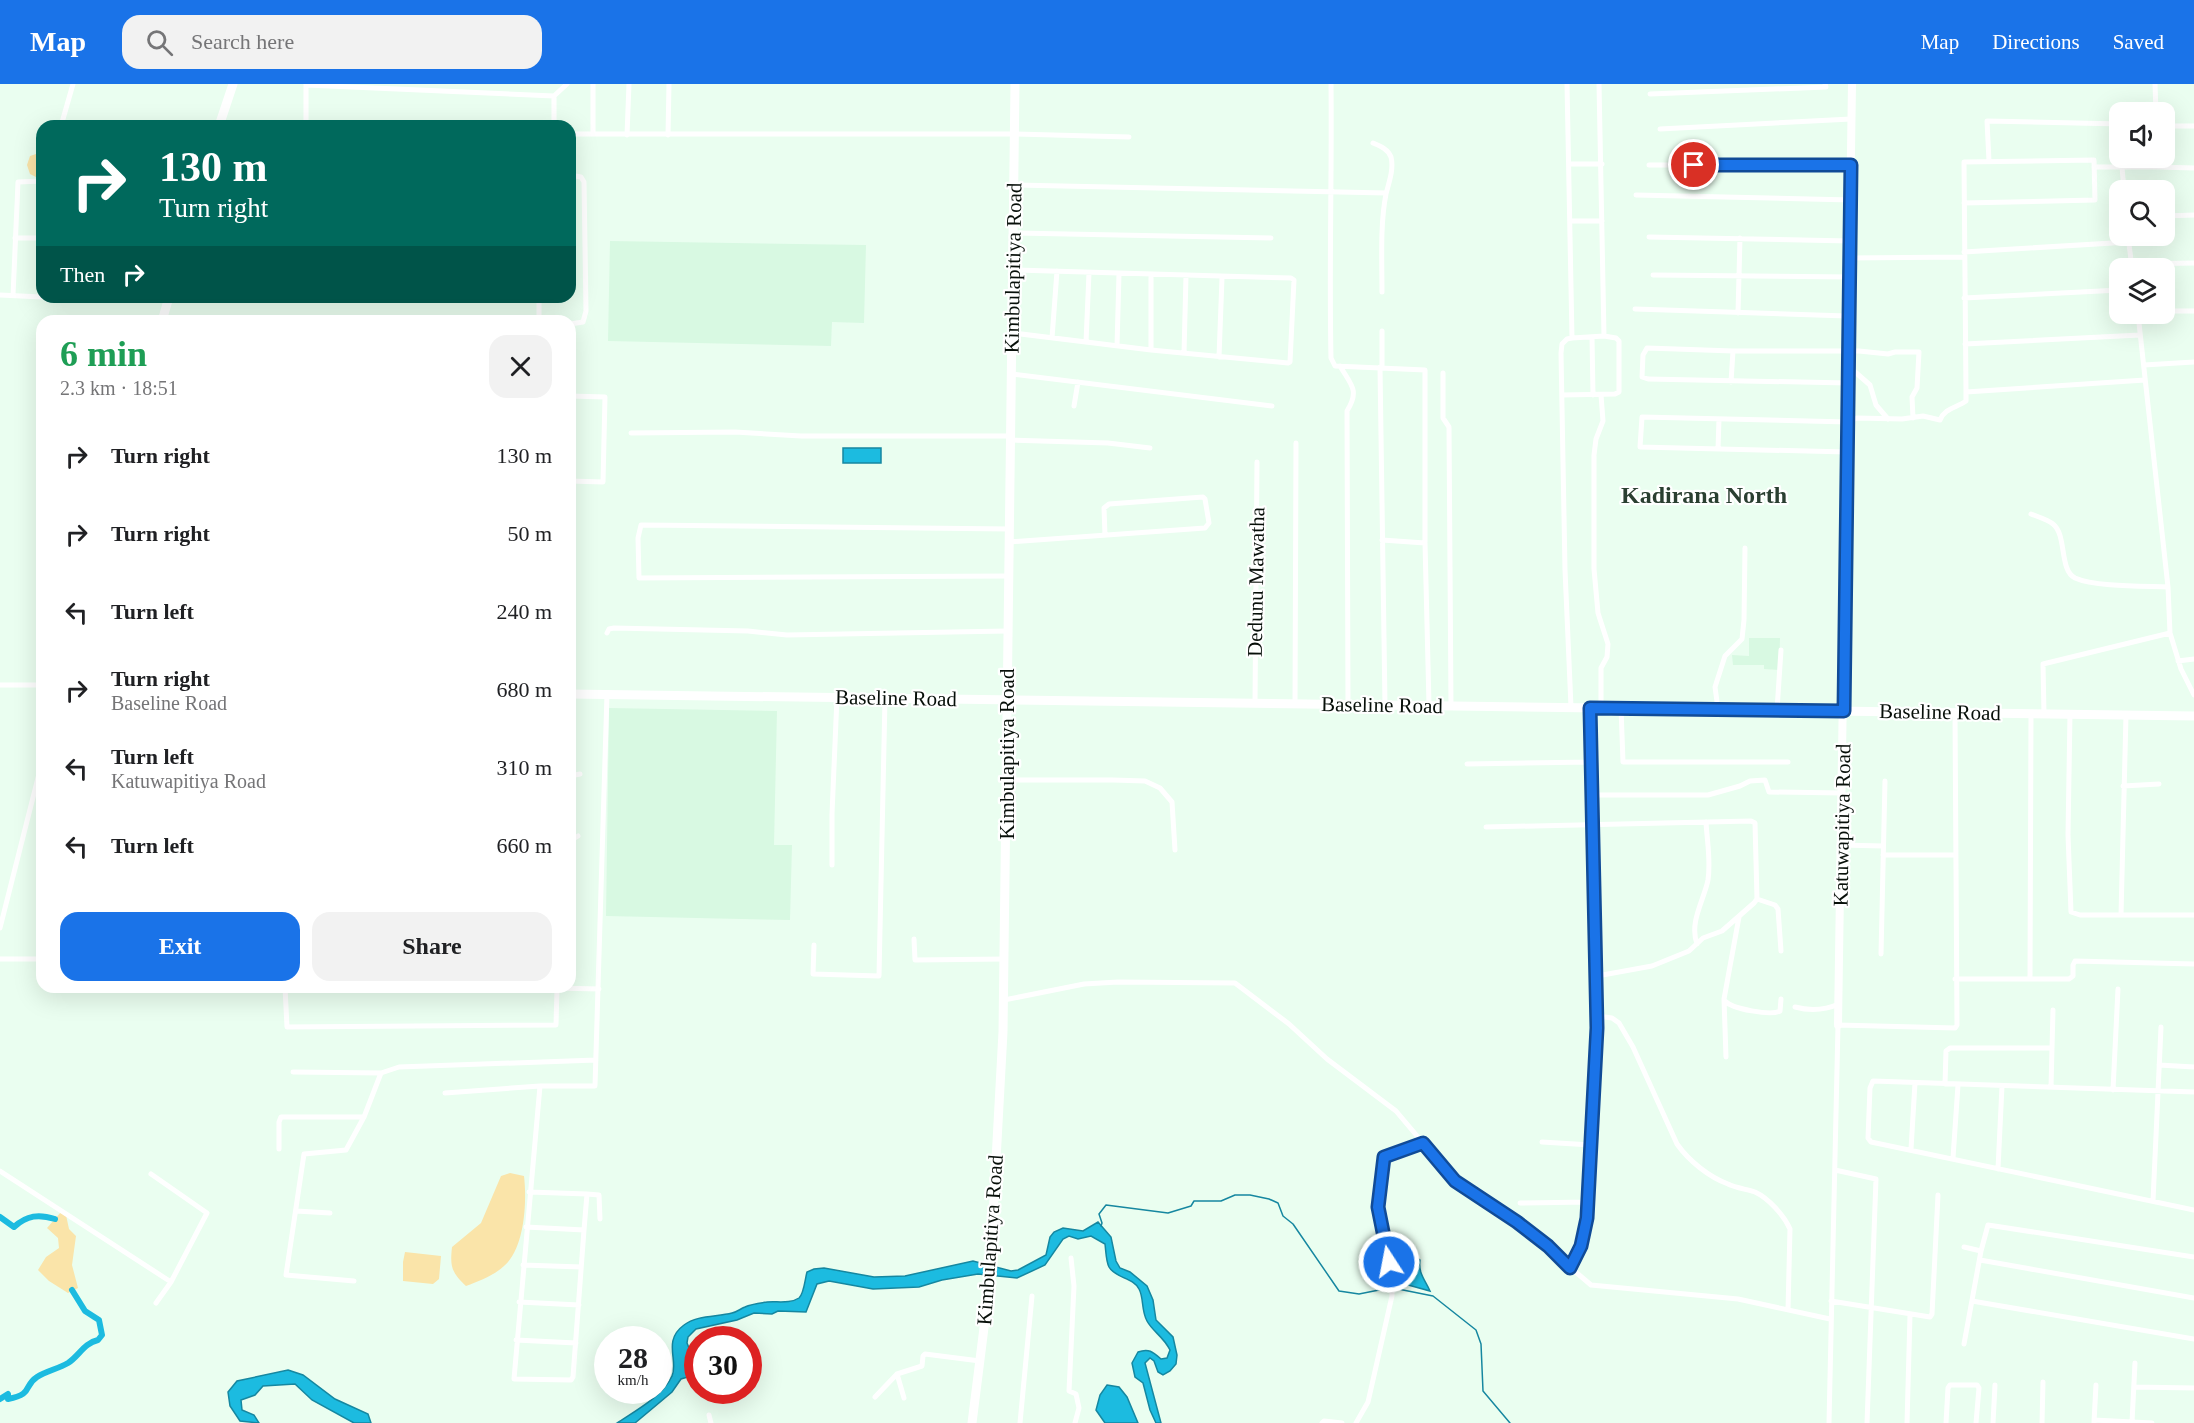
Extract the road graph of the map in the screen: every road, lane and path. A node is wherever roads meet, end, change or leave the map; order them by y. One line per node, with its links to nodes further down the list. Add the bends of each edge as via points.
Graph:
1 (73, 84): 21 (street)
2 (232, 84): 22 (main road)
3 (306, 84): 15 (street); 23 (street)
4 (567, 84): 18 (street)
5 (593, 84): 31 (street)
6 (629, 84): 32 (street)
7 (669, 84): 33 (street)
8 (1015, 84): 30 (main road, Kimbulapitiya Road)
9 (1331, 84): 48 (street)
10 (1567, 84): 37 (street)
11 (1599, 84): 38 (street)
12 (1826, 84): 17 (street)
13 (1852, 84): 20 (street, Katuwapitiya Road)
14 (2156, 84): 19 (street)
15 (344, 85): 16 (street)
16 (386, 86): 18 (street)
17 (1650, 94)
18 (554, 96): 24 (street)
19 (2156, 102)
20 (1851, 119): 28 (street); 40 (street, Katuwapitiya Road)
21 (63, 120)
22 (221, 120)
23 (306, 120)
24 (554, 120)
25 (2109, 124): 36 (street, via 1987,121)
26 (2175, 126): 27 (street)
27 (2194, 126)
28 (1660, 129)
29 (576, 134): 31 (street)
30 (1015, 134): 33 (street); 34 (street); 47 (main road, Kimbulapitiya Road)
31 (593, 135): 32 (street)
32 (627, 135): 33 (street)
33 (668, 135)
34 (1129, 137)
35 (1373, 143): 49 (street, via 1387,150 1391,157)
36 (1989, 161): 41 (street, via 2094,160); 52 (street, via 1964,162)
37 (1569, 164): 38 (street); 55 (street)
38 (1602, 164): 56 (street)
39 (1649, 165): 40 (street)
40 (1851, 165): 51 (street, Katuwapitiya Road)
41 (2094, 167): 42 (street); 52 (street, via 2096,200)
42 (2109, 167)
43 (2175, 167): 44 (street)
44 (2194, 168)
45 (576, 176): 90 (street, via 584,182 586,311 583,321)
46 (36, 181): 58 (street, via 18,182)
47 (1014, 185): 48 (street); 57 (main road, Kimbulapitiya Road)
48 (1332, 190): 49 (street); 109 (street, via 1331,358 1335,366)
49 (1386, 193): 80 (street)
50 (1636, 195): 51 (street)
51 (1851, 200): 63 (street, Katuwapitiya Road)
52 (1964, 203): 65 (street)
53 (2194, 215): 54 (street)
54 (2175, 216)
55 (1570, 221): 56 (street); 98 (street)
56 (1602, 221): 95 (street)
57 (1013, 233): 61 (street); 69 (main road, Kimbulapitiya Road)
58 (15, 237): 60 (street); 82 (street)
59 (1649, 237): 62 (street)
60 (36, 238)
61 (1271, 238)
62 (1740, 238): 63 (street); 75 (street)
63 (1850, 241): 66 (street, Katuwapitiya Road)
64 (2109, 241): 65 (street)
65 (1964, 254): 66 (street); 84 (street)
66 (1849, 258): 78 (street, Katuwapitiya Road)
67 (2194, 263): 68 (street)
68 (2175, 264)
69 (1013, 270): 70 (street); 93 (main road, Kimbulapitiya Road)
70 (1057, 271): 71 (street); 97 (street)
71 (1089, 273): 72 (street); 99 (street)
72 (1119, 274): 73 (street); 101 (street)
73 (1151, 275): 76 (street); 102 (street)
74 (1653, 275): 75 (street)
75 (1739, 275): 78 (street); 88 (street)
76 (1186, 276): 77 (street); 105 (street)
77 (1222, 278): 106 (street); 106 (street, via 1294,280 1290,362)
78 (1849, 278): 89 (street, Katuwapitiya Road)
79 (2109, 291): 84 (street)
80 (1382, 292)
81 (0, 295): 82 (street)
82 (13, 296): 83 (street)
83 (36, 297)
84 (1964, 298): 100 (street)
85 (1635, 309): 88 (street)
86 (2175, 311): 87 (street)
87 (2194, 311)
88 (1738, 313): 89 (street)
89 (1848, 316): 104 (street, Katuwapitiya Road)
90 (576, 323)
91 (2139, 324): 94 (street)
92 (1382, 331): 110 (street)
93 (1013, 333): 97 (street); 113 (main road, Kimbulapitiya Road)
94 (2140, 335): 100 (street); 108 (street)
95 (1604, 336): 96 (street); 121 (street, via 1619,341 1619,390)
96 (1592, 337): 98 (street); 120 (street)
97 (1052, 338): 99 (street)
98 (1572, 338): 119 (street, via 1562,344)
99 (1086, 342): 101 (street)
100 (1965, 344): 118 (street)
101 (1117, 346): 102 (street)
102 (1150, 350): 105 (street)
103 (1733, 351): 104 (street); 116 (street); 116 (street, via 1647,348 1642,366 1642,377 1648,379)
104 (1848, 351): 111 (street, Katuwapitiya Road); 125 (street, via 1919,352)
105 (1184, 353): 106 (street)
106 (1219, 357)
107 (2194, 362): 108 (street)
108 (2144, 365): 114 (street)
109 (1340, 366): 110 (street); 162 (street, via 1354,393 1347,411)
110 (1381, 367): 140 (street); 142 (street, via 1425,370)
111 (1848, 371): 117 (street, Katuwapitiya Road); 127 (street, via 1854,371 1870,385 1876,405)
112 (1443, 373): 165 (street, via 1443,418 1449,427)
113 (1012, 374): 115 (street); 130 (main road, Kimbulapitiya Road)
114 (2145, 380): 118 (street); 145 (street)
115 (1078, 382): 123 (street); 124 (street)
116 (1731, 382): 117 (street)
117 (1848, 383): 128 (street, Katuwapitiya Road)
118 (1966, 392): 125 (street, via 1966,401 1949,409 1940,420)
119 (1562, 395): 120 (street); 166 (street)
120 (1593, 395): 121 (street)
121 (1601, 395): 168 (street, via 1603,421 1594,455 1594,569 1598,613 1608,644 1601,668)
122 (576, 396): 136 (street, via 605,397 603,482)
123 (1074, 406)
124 (1272, 406)
125 (1912, 418): 127 (street)
126 (1719, 419): 128 (street); 133 (street); 133 (street, via 1642,417 1640,447)
127 (1888, 419): 128 (street, via 1857,418)
128 (1848, 422): 134 (street, Katuwapitiya Road)
129 (631, 433): 130 (street)
130 (1010, 438): 132 (street); 138 (main road, Kimbulapitiya Road)
131 (1296, 443): 161 (street)
132 (1150, 448)
133 (1718, 449): 134 (street)
134 (1847, 452): 172 (street, Katuwapitiya Road)
135 (1257, 462): 160 (street, Dedunu Mawatha)
136 (576, 481)
137 (2031, 514): 145 (street, via 2059,530 2068,571 2074,578)
138 (1009, 529): 141 (main road, Kimbulapitiya Road); 144 (street, via 641,525 638,538 639,578)
139 (1105, 535): 139 (street, via 1205,528 1209,523 1206,502 1203,497 1109,504 1104,508); 141 (street)
140 (1382, 540): 142 (street); 163 (street)
141 (1009, 542): 144 (main road, Kimbulapitiya Road)
142 (1425, 543): 164 (street)
143 (1745, 548): 170 (street, via 1742,639 1725,656 1714,687)
144 (1008, 576): 146 (main road, Kimbulapitiya Road)
145 (2168, 587): 148 (street)
146 (1008, 631): 147 (street, via 787,635 614,628); 159 (main road, Kimbulapitiya Road)
147 (607, 633)
148 (2170, 633): 151 (street); 175 (street, via 2043,664)
149 (1781, 650): 171 (street)
150 (2194, 659): 151 (street)
151 (2178, 660): 156 (street)
152 (0, 685): 153 (street)
153 (36, 685)
154 (576, 694): 155 (main road, Baseline Road)
155 (607, 694): 157 (main road, Baseline Road); 220 (street)
156 (2194, 695)
157 (837, 697): 158 (main road, Baseline Road); 201 (street)
158 (885, 698): 159 (main road, Baseline Road); 209 (street, via 879,976 813,974)
159 (1007, 700): 160 (main road, Baseline Road); 184 (main road, Kimbulapitiya Road)
160 (1255, 703): 161 (main road, Baseline Road)
161 (1295, 704): 162 (main road, Baseline Road)
162 (1348, 704): 163 (main road, Baseline Road)
163 (1385, 705): 164 (main road, Baseline Road)
164 (1429, 705): 165 (main road, Baseline Road)
165 (1451, 706): 166 (main road, Baseline Road)
166 (1571, 707): 167 (main road, Baseline Road)
167 (1590, 708): 168 (main road, Baseline Road); 179 (street)
168 (1601, 708): 169 (main road, Baseline Road)
169 (1621, 708): 170 (main road, Baseline Road); 180 (street, via 1623,762)
170 (1718, 709): 171 (main road, Baseline Road)
171 (1777, 710): 172 (main road, Baseline Road)
172 (1844, 711): 173 (main road, Baseline Road); 189 (street, Katuwapitiya Road)
173 (1955, 713): 174 (main road, Baseline Road); 200 (street)
174 (2031, 714): 175 (main road, Baseline Road); 217 (street)
175 (2044, 714): 176 (main road, Baseline Road)
176 (2070, 714): 177 (main road, Baseline Road); 203 (street, via 2071,912)
177 (2126, 715): 178 (main road, Baseline Road); 188 (street)
178 (2194, 716)
179 (1591, 762): 181 (street); 190 (street)
180 (1788, 762)
181 (1467, 764)
182 (580, 774): 183 (street)
183 (576, 775)
184 (1008, 780): 198 (street, via 1113,780 1144,782 1160,788 1172,802); 214 (main road, Kimbulapitiya Road)
185 (1885, 781): 197 (street)
186 (2159, 784): 188 (street)
187 (36, 785): 191 (street)
188 (2123, 786): 203 (street)
189 (1842, 793): 190 (street, via 1768,792 1765,780 1708,795); 196 (street, Katuwapitiya Road)
190 (1592, 795): 194 (street)
191 (33, 797): 192 (street); 206 (street)
192 (36, 797)
193 (1706, 822): 194 (street); 202 (street, via 1755,824); 208 (street, via 1708,871 1695,923)
194 (1593, 826): 195 (street); 216 (street)
195 (1486, 827)
196 (1841, 844): 197 (street); 227 (street, Katuwapitiya Road)
197 (1883, 846): 199 (street)
198 (1175, 850)
199 (1883, 855): 200 (street); 211 (street)
200 (1955, 855): 218 (street)
201 (832, 865)
202 (1757, 899): 205 (street); 210 (street, via 1778,909)
203 (2121, 915): 204 (street)
204 (2194, 915)
205 (1738, 917): 208 (street); 224 (street)
206 (0, 928)
207 (914, 939): 214 (street, via 915,960)
208 (1697, 944): 216 (street, via 1652,966)
209 (814, 945)
210 (1781, 951)
211 (1881, 954)
212 (0, 959): 213 (street)
213 (36, 959)
214 (1004, 959): 226 (main road, Kimbulapitiya Road)
215 (2194, 964): 217 (street, via 2075,961 2069,979)
216 (1597, 976): 230 (street)
217 (2030, 978): 218 (street)
218 (1955, 979): 231 (street, via 1955,1028)
219 (576, 989): 220 (street)
220 (599, 989): 235 (street)
221 (2118, 989): 246 (street)
222 (285, 993): 223 (street, via 287,1027 556,1025)
223 (556, 993)
224 (1724, 999): 225 (street, via 1726,1004 1765,1013 1780,1012); 234 (street)
225 (1781, 999)
226 (1004, 1000): 252 (street, via 1084,984 1235,983 1396,1111); 298 (main road, Kimbulapitiya Road, via 991,1264)
227 (1839, 1004): 228 (street, via 1811,1010); 231 (street, Katuwapitiya Road)
228 (1795, 1007)
229 (2053, 1010): 233 (street)
230 (1597, 1016): 253 (street); 291 (street, via 1612,1017 1619,1023 1683,1153 1726,1184 1765,1198 1787,1222)
231 (1838, 1025): 258 (street)
232 (2161, 1027): 236 (street)
233 (2052, 1048): 241 (street, via 1950,1048 1946,1051); 245 (street)
234 (1726, 1057)
235 (596, 1060): 239 (street, via 399,1067); 243 (street, via 596,1086)
236 (2159, 1065): 237 (street); 247 (street)
237 (2194, 1067)
238 (292, 1072): 239 (street)
239 (381, 1073): 250 (street)
240 (1915, 1083): 241 (street); 255 (street); 255 (street, via 1873,1081 1870,1088 1869,1141)
241 (1945, 1084): 242 (street)
242 (1958, 1085): 244 (street); 256 (street)
243 (540, 1086): 249 (street); 261 (street)
244 (2002, 1086): 245 (street); 257 (street)
245 (2051, 1087): 246 (street)
246 (2113, 1090): 247 (street)
247 (2158, 1092): 248 (street); 264 (street)
248 (2194, 1092)
249 (446, 1093)
250 (364, 1117): 254 (street, via 281,1117); 268 (street, via 346,1150 304,1154)
251 (1542, 1142): 253 (street)
252 (1423, 1143): 280 (street, via 1455,1181 1517,1222); 317 (street, via 1384,1157 1378,1207 1392,1296 1368,1402)
253 (1591, 1145): 265 (street)
254 (279, 1149)
255 (1911, 1149): 256 (street)
256 (1953, 1158): 257 (street)
257 (1998, 1168): 264 (street)
258 (1835, 1170): 285 (street); 290 (street, via 1876,1179)
259 (0, 1172): 282 (street)
260 (151, 1174): 282 (street, via 207,1214)
261 (529, 1192): 262 (street); 271 (street)
262 (587, 1194): 270 (street, via 599,1195); 272 (street)
263 (1938, 1196): 292 (street, via 1932,1314)
264 (2153, 1201): 267 (street)
265 (1588, 1202): 266 (street); 280 (street, via 1581,1246)
266 (1520, 1203)
267 (2194, 1209)
268 (296, 1211): 269 (street); 281 (street, via 286,1275)
269 (330, 1213)
270 (600, 1219)
271 (526, 1227): 272 (street); 278 (street)
272 (584, 1230): 279 (street)
273 (1964, 1247): 274 (street)
274 (1981, 1251): 275 (street, via 1988,1225 1992,1225); 277 (street)
275 (2194, 1257)
276 (1071, 1258): 314 (street, via 1074,1286 1069,1391 1076,1394 1079,1408)
277 (1980, 1260): 284 (street); 287 (street)
278 (523, 1265): 279 (street); 286 (street)
279 (581, 1267): 289 (street)
280 (1570, 1268): 291 (street, via 1591,1284 1738,1299)
281 (354, 1281)
282 (171, 1282): 288 (street)
283 (1032, 1296): 313 (street)
284 (2194, 1298)
285 (1831, 1301): 290 (street); 293 (street)
286 (519, 1302): 289 (street); 295 (street)
287 (1972, 1302): 294 (street); 297 (street)
288 (156, 1303)
289 (579, 1305): 296 (street)
290 (1871, 1309): 292 (street); 319 (street)
291 (1788, 1310): 293 (street)
292 (1910, 1315): 320 (street)
293 (1830, 1319): 318 (street)
294 (2194, 1339)
295 (516, 1340): 296 (street); 296 (street, via 514,1379 571,1380)
296 (576, 1343)
297 (1964, 1344)
298 (980, 1361): 300 (street, via 925,1354 922,1366); 312 (main road, Kimbulapitiya Road)
299 (2134, 1363): 304 (street)
300 (897, 1374): 306 (street); 307 (street)
301 (2043, 1382): 324 (street)
302 (1995, 1385): 323 (street)
303 (2096, 1385): 309 (street)
304 (2134, 1387): 305 (street); 310 (street)
305 (2194, 1388)
306 (875, 1397)
307 (904, 1398)
308 (709, 1415): 311 (street)
309 (2094, 1421): 310 (street)
310 (2132, 1422): 325 (street)
311 (711, 1423)
312 (972, 1423)
313 (1020, 1423)
314 (1075, 1423)
315 (1322, 1423): 316 (street)
316 (1342, 1423)
317 (1356, 1423)
318 (1829, 1423)
319 (1868, 1423)
320 (1907, 1423)
321 (1946, 1423): 322 (street, via 1950,1385 1977,1385)
322 (1976, 1423)
323 (1993, 1423)
324 (2042, 1423)
325 (2152, 1423)

